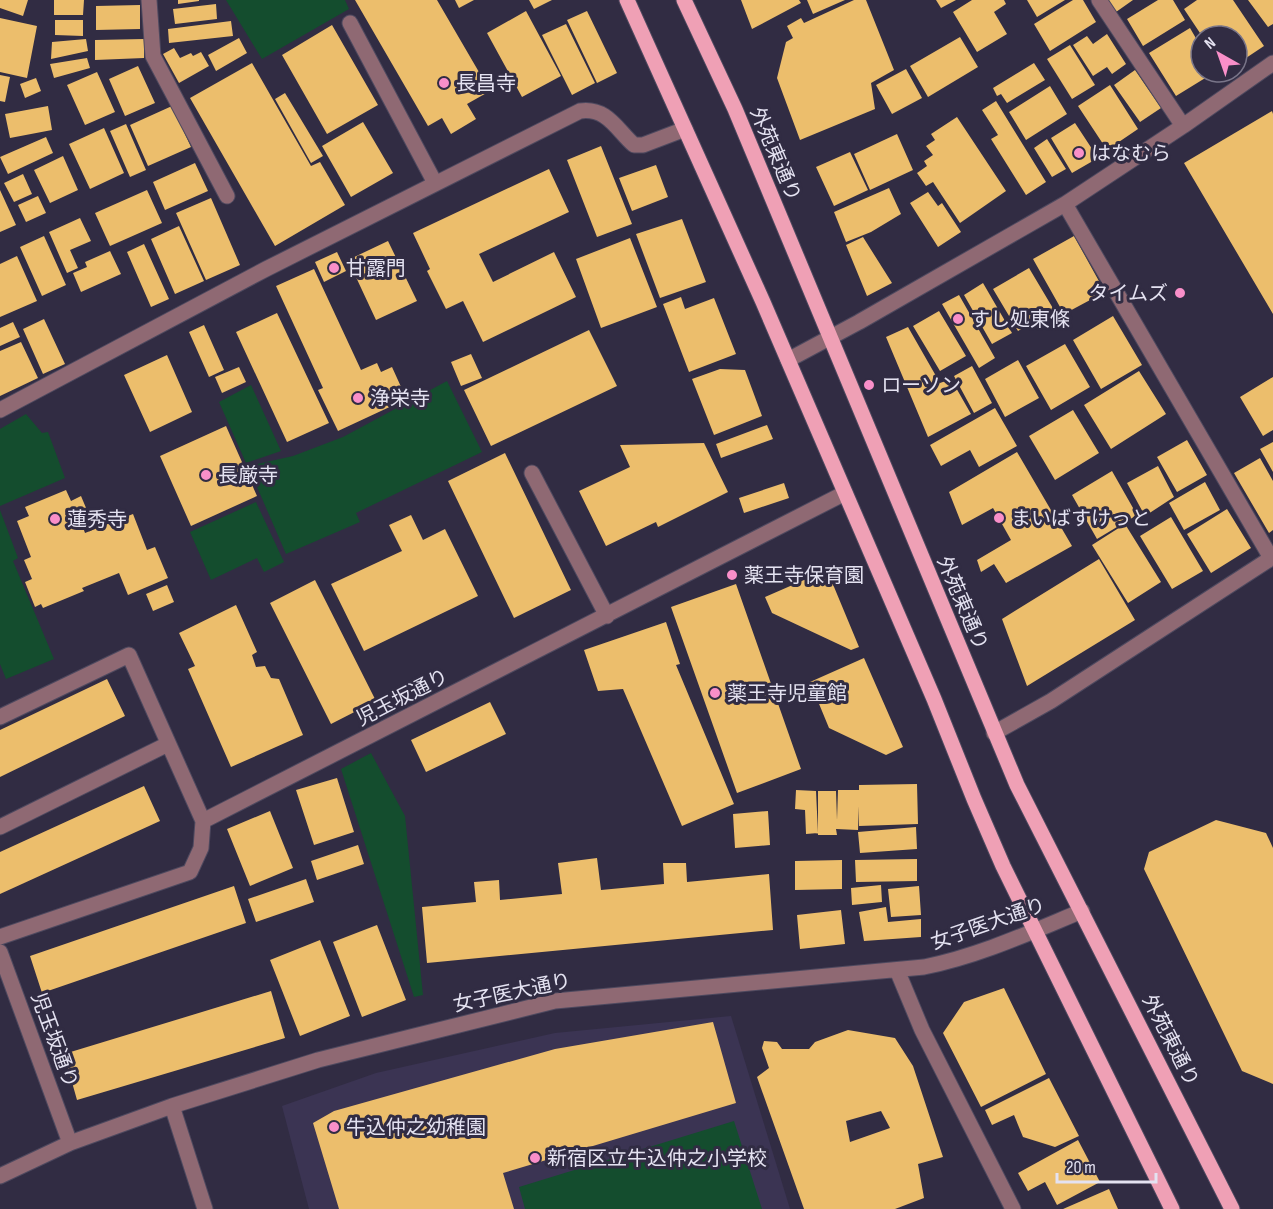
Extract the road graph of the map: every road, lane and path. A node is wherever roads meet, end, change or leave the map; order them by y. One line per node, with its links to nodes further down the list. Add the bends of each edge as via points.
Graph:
1 (149, 0): 10 (street, via 153,56)
2 (627, 0): 8 (main road)
3 (684, 0): 12 (main road, 外苑東通り, via 735,110)
4 (1099, 0): 7 (street)
5 (350, 22): 9 (street)
6 (1273, 63): 7 (street)
7 (1183, 126): 11 (street)
8 (685, 129): 9 (street, via 634,145 606,116 592,109 580,111); 13 (main road)
9 (435, 183): 14 (street)
10 (227, 196)
11 (1065, 204): 12 (street); 17 (street)
12 (830, 338): 13 (street); 20 (main road, 外苑東通り)
13 (788, 360): 16 (main road)
14 (0, 410)
15 (532, 473): 18 (street)
16 (845, 493): 18 (street, 児玉坂通り); 25 (main road)
17 (1272, 557): 20 (street, via 1051,701)
18 (607, 616): 22 (street, 児玉坂通り)
19 (0, 717): 21 (street, via 129,655)
20 (994, 733): 24 (main road, 外苑東通り)
21 (168, 744): 22 (street); 23 (street)
22 (203, 821): 26 (street, via 201,848 190,872)
23 (0, 827)
24 (1082, 911): 25 (street, 女子医大通り); 35 (main road, 外苑東通り)
25 (1034, 931): 28 (street, 女子医大通り, via 953,961); 34 (main road)
26 (0, 937)
27 (0, 952): 30 (street, 児玉坂通り)
28 (897, 970): 29 (street, 女子医大通り, via 555,1001 318,1060); 33 (street, via 918,1022)
29 (172, 1106): 30 (street, 女子医大通り); 32 (street)
30 (70, 1143): 31 (street, 女子医大通り)
31 (0, 1176)
32 (205, 1209)
33 (1013, 1209)
34 (1172, 1209)
35 (1232, 1209)

